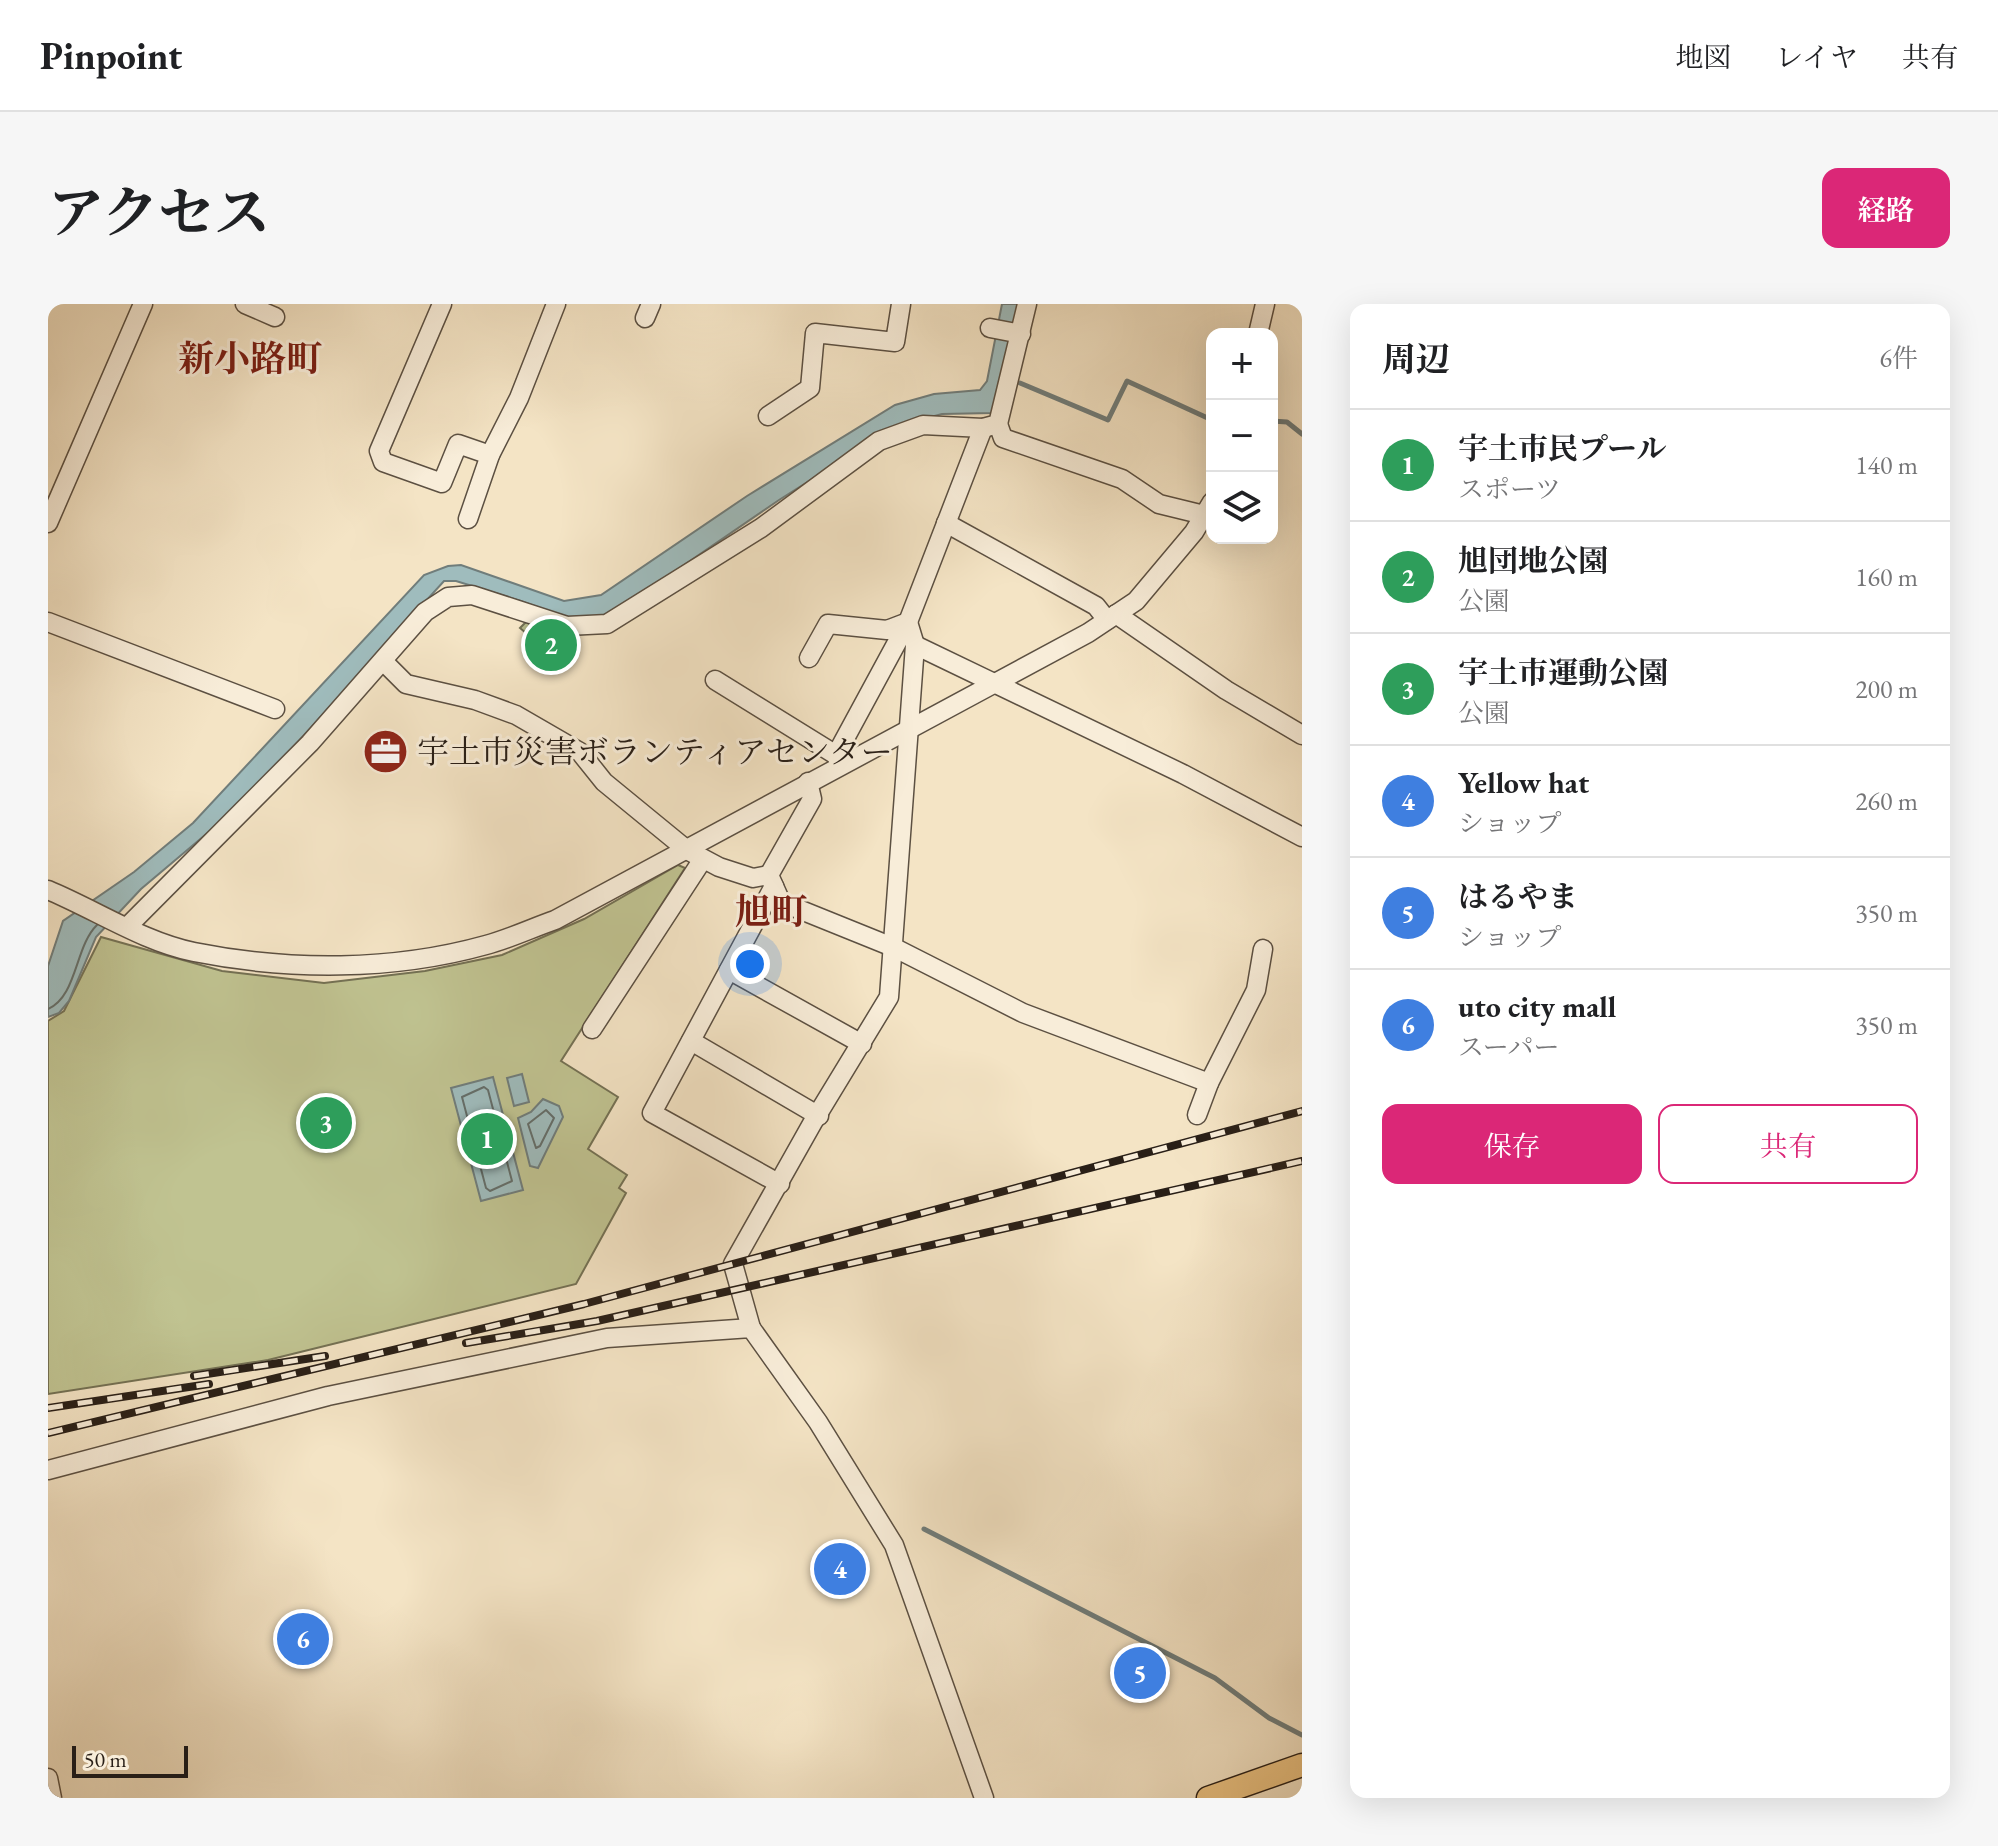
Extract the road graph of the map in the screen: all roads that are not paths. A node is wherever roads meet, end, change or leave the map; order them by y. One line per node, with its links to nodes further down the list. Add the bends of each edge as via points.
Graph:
1 (143, 304): 18 (street)
2 (245, 304): 8 (street)
3 (442, 304): 14 (street, via 379,451 383,462 442,483 458,444)
4 (556, 304): 14 (street)
5 (901, 304): 12 (street, via 895,342 815,333 810,388)
6 (1027, 304): 11 (street)
7 (1265, 304): 10 (street)
8 (275, 317)
9 (990, 328): 11 (street)
10 (1259, 328)
11 (1021, 334): 13 (street)
12 (768, 416)
13 (991, 426): 15 (street, via 1003,438 1122,479 1159,504); 19 (street); 25 (street, via 923,425 879,441 761,528 607,624 567,626 472,595 448,597 425,612)
14 (490, 455): 17 (street)
15 (1206, 508)
16 (1206, 511): 20 (street, via 1151,584)
17 (468, 519)
18 (48, 523)
19 (946, 523): 20 (street); 22 (street)
20 (1112, 617): 27 (street); 30 (street)
21 (48, 622): 28 (street)
22 (908, 622): 23 (street); 24 (street, via 887,630 828,624); 31 (street)
23 (915, 645): 27 (street); 29 (street)
24 (809, 658)
25 (383, 661): 34 (street, via 406,684 516,715 580,752 604,782); 37 (street, via 206,851)
26 (715, 680): 31 (street)
27 (994, 683): 29 (street); 33 (street)
28 (275, 709)
29 (907, 729): 31 (street); 38 (street)
30 (1302, 735)
31 (838, 760): 32 (street)
32 (808, 782): 34 (street); 35 (street, via 812,799)
33 (1302, 837)
34 (695, 854): 35 (street, via 753,878); 37 (street, via 555,920 486,945 423,958 350,966 193,952); 41 (street)
35 (772, 880): 38 (street, via 781,902); 40 (street)
36 (54, 892): 37 (street)
37 (119, 922)
38 (895, 948): 43 (street, via 889,997); 44 (street, via 1023,1013)
39 (1263, 949): 44 (street, via 1256,990)
40 (729, 970): 42 (street); 43 (street)
41 (592, 1029)
42 (691, 1041): 46 (street); 47 (street, via 652,1113)
43 (862, 1044): 46 (street)
44 (1209, 1083): 45 (street)
45 (1197, 1115)
46 (819, 1116): 47 (street)
47 (780, 1184): 48 (street, via 733,1264)
48 (751, 1328): 49 (street, via 607,1338 328,1396); 53 (street, via 818,1422 894,1545)
49 (48, 1470)
50 (1302, 1765): 54 (main road)
51 (48, 1778): 52 (street)
52 (52, 1798)
53 (984, 1798)
54 (1208, 1798)

